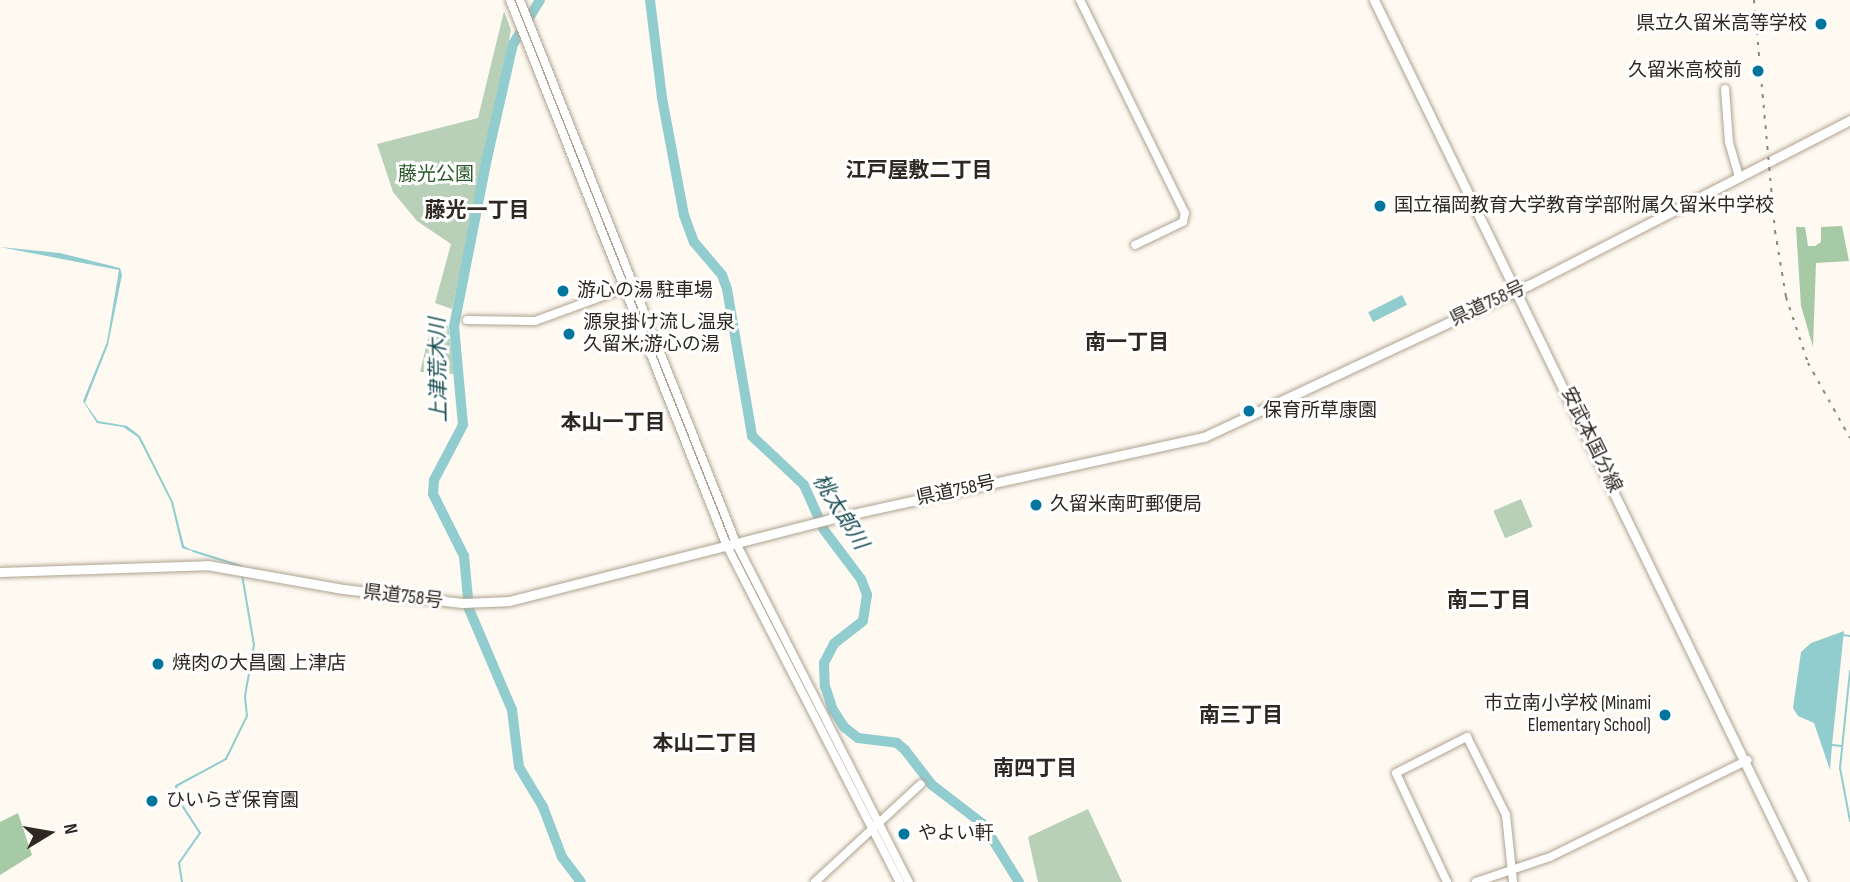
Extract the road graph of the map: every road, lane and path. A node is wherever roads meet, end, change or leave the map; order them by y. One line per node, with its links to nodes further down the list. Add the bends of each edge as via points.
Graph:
1 (510, 0): 9 (street)
2 (1080, 0): 8 (street, via 1185,213 1183,222)
3 (1374, 0): 10 (main road, 安武本国分線)
4 (521, 4): 9 (street)
5 (1725, 89): 7 (street, via 1729,142)
6 (1850, 120): 7 (main road, 県道758号)
7 (1739, 177): 10 (main road, 県道758号)
8 (1135, 245)
9 (629, 286): 11 (street, via 535,320); 12 (street)
10 (1517, 290): 12 (main road, 県道758号, via 1217,433); 14 (main road, 安武本国分線)
11 (467, 320)
12 (731, 544): 13 (main road, 県道758号, via 536,597 476,603 344,590 207,565); 16 (street)
13 (0, 572)
14 (1748, 760): 17 (street, via 1549,857); 24 (main road, 安武本国分線)
15 (921, 784): 16 (street)
16 (876, 829): 18 (street); 19 (street); 20 (street)
17 (1511, 867): 21 (street, via 1506,816 1467,737 1396,773); 22 (street); 23 (street)
18 (815, 882)
19 (900, 882)
20 (909, 882)
21 (1447, 882)
22 (1476, 882)
23 (1513, 882)
24 (1803, 882)

